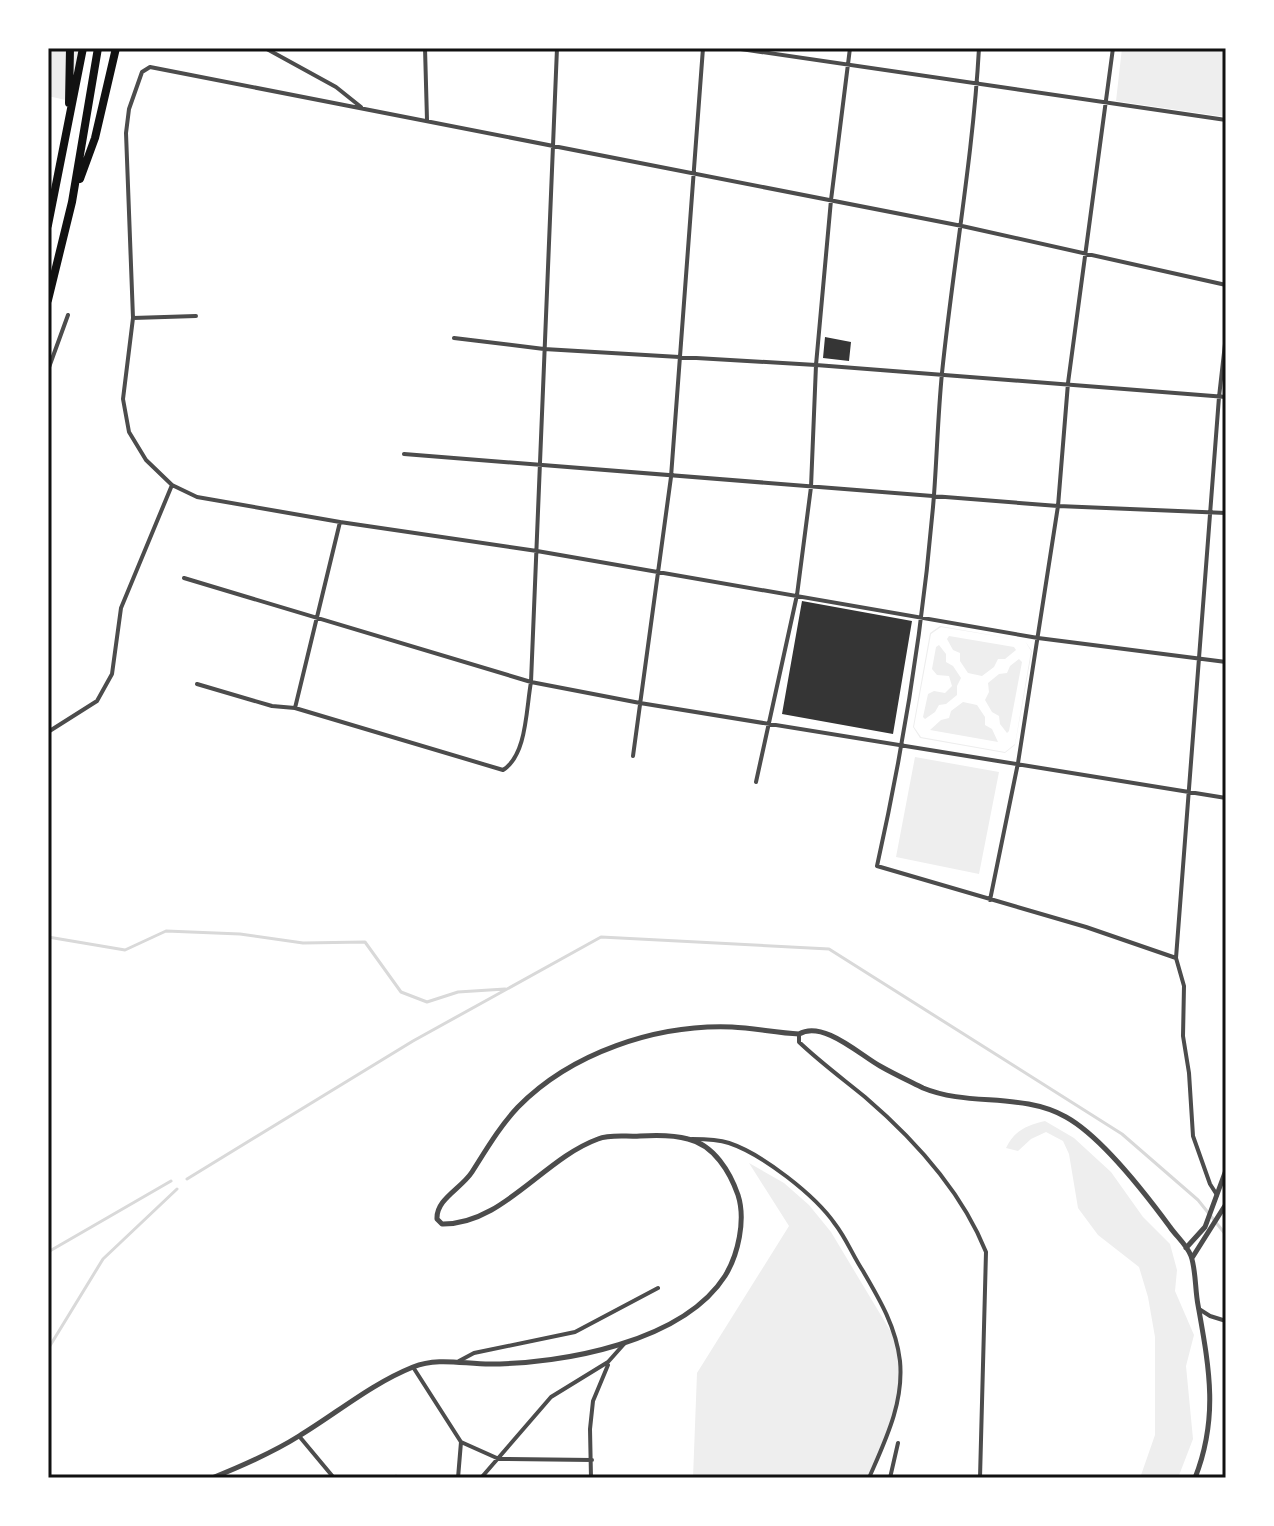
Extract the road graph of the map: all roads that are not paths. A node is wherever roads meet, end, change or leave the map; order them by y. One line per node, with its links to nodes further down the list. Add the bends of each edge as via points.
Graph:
1 (70, 48): 19 (highway)
2 (83, 48): 19 (highway)
3 (98, 48): 23 (highway)
4 (116, 48): 23 (highway, via 95,138)
5 (265, 48): 16 (street, via 336,87)
6 (425, 48): 17 (street)
7 (557, 48): 20 (street)
8 (703, 48): 21 (street)
9 (734, 48): 13 (street)
10 (850, 48): 13 (street)
11 (979, 48): 14 (street)
12 (1113, 48): 15 (street)
13 (848, 65): 14 (street); 22 (street)
14 (977, 83): 15 (street); 25 (street)
15 (1107, 101): 18 (street); 26 (street)
16 (362, 108): 17 (street); 31 (street, via 150,67 142,72 126,133)
17 (427, 120): 20 (street)
18 (1226, 120)
19 (66, 142): 24 (highway)
20 (552, 145): 21 (street); 34 (street)
21 (694, 173): 22 (street); 35 (street)
22 (831, 200): 25 (street); 36 (street)
23 (72, 202): 28 (highway)
24 (48, 225)
25 (962, 226): 26 (street); 38 (street)
26 (1085, 252): 27 (street); 39 (street)
27 (1226, 285)
28 (48, 300)
29 (68, 315): 37 (street)
30 (196, 316): 31 (street)
31 (133, 318): 45 (street, via 123,399 129,432 146,460)
32 (1226, 335): 40 (street)
33 (454, 338): 34 (street)
34 (544, 349): 35 (street); 43 (street)
35 (680, 357): 36 (street); 44 (street)
36 (816, 365): 38 (street); 46 (street)
37 (48, 370)
38 (942, 374): 39 (street); 47 (street)
39 (1068, 383): 40 (street); 48 (street)
40 (1219, 397): 41 (street); 49 (street)
41 (1226, 397)
42 (404, 454): 43 (street)
43 (538, 465): 44 (street); 52 (street)
44 (671, 477): 46 (street); 53 (street)
45 (172, 485): 51 (street, via 197,497); 66 (street, via 121,608 112,674 97,701)
46 (811, 487): 47 (street); 55 (street)
47 (934, 497): 48 (street); 56 (street)
48 (1058, 506): 49 (street); 58 (street)
49 (1209, 512): 50 (street); 59 (street)
50 (1226, 513)
51 (340, 522): 52 (street); 57 (street)
52 (537, 551): 53 (street); 61 (street)
53 (659, 572): 55 (street); 63 (street)
54 (184, 578): 57 (street)
55 (797, 595): 56 (street); 65 (street)
56 (920, 618): 58 (street); 67 (street)
57 (315, 619): 61 (street); 64 (street)
58 (1038, 638): 59 (street); 69 (street)
59 (1200, 658): 60 (street); 71 (street)
60 (1226, 662)
61 (531, 682): 63 (street); 64 (street, via 520,750 503,770)
62 (197, 684): 64 (street)
63 (640, 703): 65 (street); 68 (street)
64 (295, 708)
65 (771, 723): 67 (street); 70 (street)
66 (48, 732)
67 (901, 743): 69 (street); 73 (street, via 877,866)
68 (633, 756)
69 (1018, 763): 71 (street); 73 (street)
70 (756, 782)
71 (1189, 791): 72 (street); 74 (street)
72 (1226, 798)
73 (990, 900): 74 (street)
74 (1176, 958): 78 (street, via 1184,986 1193,1136)
75 (799, 1034): 76 (street, via 732,1027 681,1031 587,1057 518,1107 468,1178 441,1203 437,1219 456,1224 480,1216 579,1147 602,1137); 81 (street, via 806,1030 837,1038 877,1065 955,1098 1037,1106 1066,1117 1131,1177); 102 (street, via 799,1042 866,1098 922,1155 948,1185 982,1242 986,1279)
76 (690, 1139): 86 (street, via 720,1160 739,1199 734,1263 696,1307); 100 (street, via 739,1147 815,1200 836,1224 880,1299 900,1363 898,1407)
77 (1226, 1170): 78 (street)
78 (1218, 1197): 80 (street)
79 (1226, 1204): 80 (street)
80 (1208, 1229): 81 (street); 82 (street)
81 (1186, 1248): 82 (street)
82 (1192, 1258): 84 (street)
83 (658, 1288): 87 (street, via 575,1332 474,1353)
84 (1199, 1309): 85 (street); 103 (street, via 1212,1407)
85 (1226, 1321)
86 (626, 1343): 87 (street, via 526,1363); 88 (street)
87 (457, 1362): 89 (street, via 435,1360)
88 (608, 1362): 93 (street, via 551,1397); 94 (street, via 593,1401)
89 (413, 1367): 90 (street, via 372,1387); 91 (street)
90 (299, 1436): 95 (street); 96 (street)
91 (461, 1442): 93 (street); 97 (street)
92 (898, 1443): 101 (street)
93 (499, 1459): 94 (street); 98 (street)
94 (592, 1460): 99 (street)
95 (212, 1478)
96 (334, 1478)
97 (458, 1478)
98 (481, 1478)
99 (591, 1478)
100 (869, 1478)
101 (890, 1478)
102 (980, 1478)
103 (1195, 1478)

